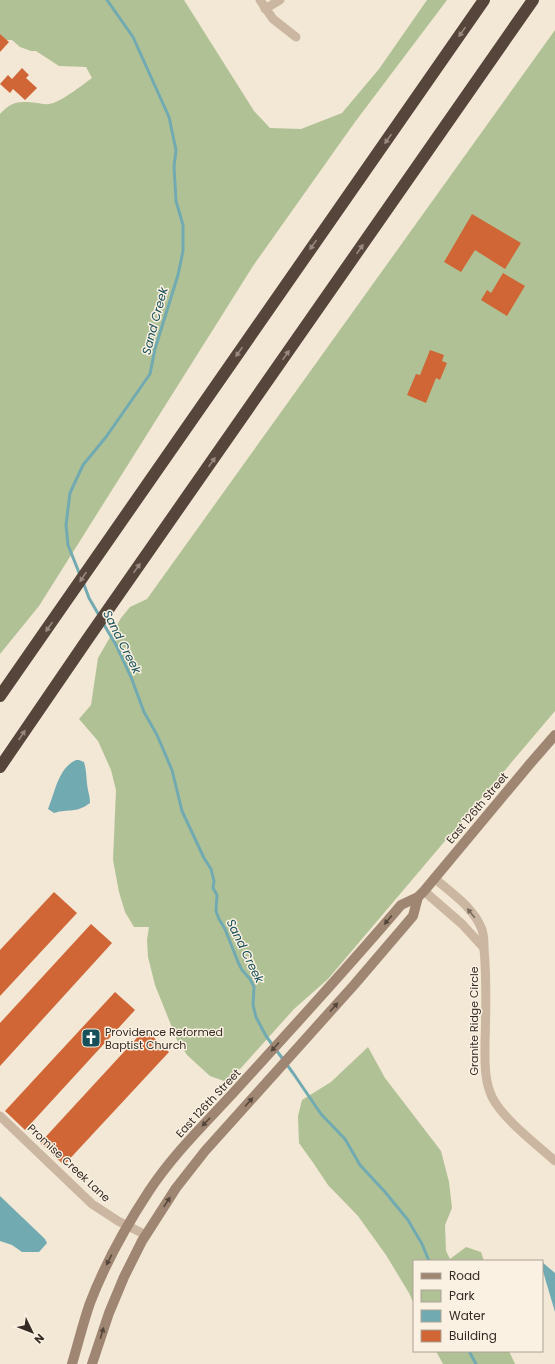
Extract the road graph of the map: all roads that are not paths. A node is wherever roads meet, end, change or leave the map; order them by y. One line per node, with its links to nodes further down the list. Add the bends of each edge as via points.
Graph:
1 (260, 0): 5 (street)
2 (280, 0): 5 (street)
3 (484, 0): 7 (highway, one-way to 7)
4 (533, 0): 9 (highway, one-way to 4)
5 (265, 9): 6 (street)
6 (296, 37)
7 (0, 696)
8 (555, 735): 10 (main road, East 126th Street)
9 (0, 767)
10 (434, 878): 11 (main road, East 126th Street); 12 (street, Granite Ridge Circle, one-way to 10, via 484,934 473,914)
11 (421, 894): 12 (street, via 462,924); 15 (main road, East 126th Street, one-way to 15, via 401,905 180,1150); 16 (main road, East 126th Street, one-way to 11, via 190,1170 413,916)
12 (484, 948): 14 (street, Granite Ridge Circle, via 485,1067 488,1087 502,1112)
13 (0, 1116): 15 (street, Promise Creek Lane, via 92,1204)
14 (555, 1161)
15 (128, 1226): 16 (street, Promise Creek Lane); 17 (main road, East 126th Street, one-way to 17, via 90,1303)
16 (146, 1235): 18 (main road, East 126th Street, one-way to 16, via 108,1313)
17 (72, 1364)
18 (92, 1364)

